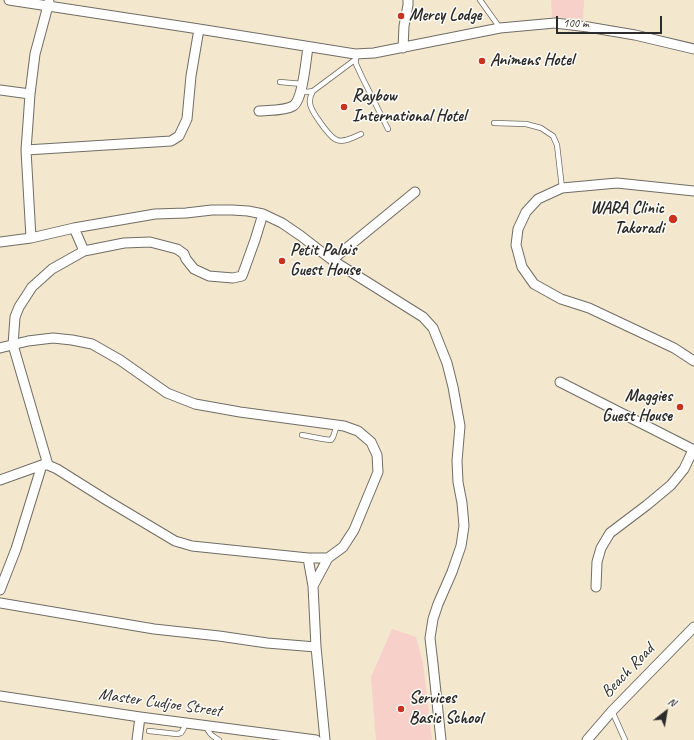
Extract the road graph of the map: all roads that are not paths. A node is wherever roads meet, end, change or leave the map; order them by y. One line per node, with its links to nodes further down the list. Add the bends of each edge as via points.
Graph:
1 (9, 0): 4 (street)
2 (408, 0): 8 (street)
3 (480, 0): 5 (lane)
4 (49, 3): 6 (street); 15 (street, via 35,54)
5 (500, 28): 8 (street); 9 (street, via 555,23 588,26)
6 (199, 29): 7 (street); 20 (street, via 187,119 179,136 171,141)
7 (308, 47): 10 (street); 12 (street)
8 (402, 48): 10 (street)
9 (694, 49)
10 (355, 56): 14 (lane); 18 (lane, via 356,64)
11 (280, 82): 12 (lane)
12 (302, 87): 14 (lane, via 307,92); 16 (street, via 298,101 293,106 281,110)
13 (0, 90): 15 (street)
14 (313, 91): 19 (lane, via 310,97 311,109 332,137 343,141)
15 (30, 94): 20 (street)
16 (259, 111)
17 (494, 123): 21 (lane, via 526,124 541,128 553,136 557,145)
18 (388, 129)
19 (361, 134)
20 (26, 150): 26 (street)
21 (562, 188): 22 (street, via 617,182); 32 (street, via 538,199 526,212 518,229 516,245 522,267 534,284 561,299 623,323 674,348)
22 (694, 191)
23 (415, 192): 29 (street)
24 (263, 214): 25 (street, via 232,210 155,214); 28 (street, via 245,271 242,276 233,278 209,276 194,269 184,254 177,249 150,242 124,243); 29 (street, via 282,223)
25 (74, 228): 26 (street); 28 (street)
26 (31, 238): 27 (street)
27 (0, 242)
28 (84, 251): 30 (street, via 52,269 32,287 15,317)
29 (332, 260): 57 (street, via 423,316 433,328 453,387 460,426 457,461 464,526 461,546 436,609 430,638)
30 (13, 345): 31 (street); 34 (street, via 53,338 92,344 167,392 195,404); 37 (street)
31 (0, 348)
32 (694, 361)
33 (560, 382): 36 (street)
34 (337, 425): 35 (lane, via 331,440); 40 (street, via 358,431 371,442 378,455 378,472 354,530 343,548)
35 (302, 436)
36 (693, 450): 42 (street, via 684,469 671,485 610,533 601,548 597,562)
37 (45, 465): 38 (street); 39 (street, via 57,469 175,542); 43 (street)
38 (0, 480)
39 (308, 558): 40 (street); 41 (street)
40 (328, 558): 41 (street)
41 (313, 586): 46 (street)
42 (596, 587)
43 (0, 590)
44 (0, 603): 46 (street, via 154,629)
45 (694, 627): 48 (street, Beach Road)
46 (316, 647): 56 (street)
47 (0, 696): 49 (street, Master Cudjoe Street)
48 (612, 711): 58 (street, Beach Road); 59 (lane)
49 (140, 717): 50 (street, Master Cudjoe Street); 53 (street)
50 (185, 723): 51 (street, Master Cudjoe Street); 52 (lane, via 181,733 177,734)
51 (206, 725): 54 (lane, via 212,736); 55 (street, Master Cudjoe Street)
52 (149, 731)
53 (137, 740)
54 (219, 740)
55 (316, 740)
56 (325, 740)
57 (441, 740)
58 (587, 740)
59 (625, 740)

